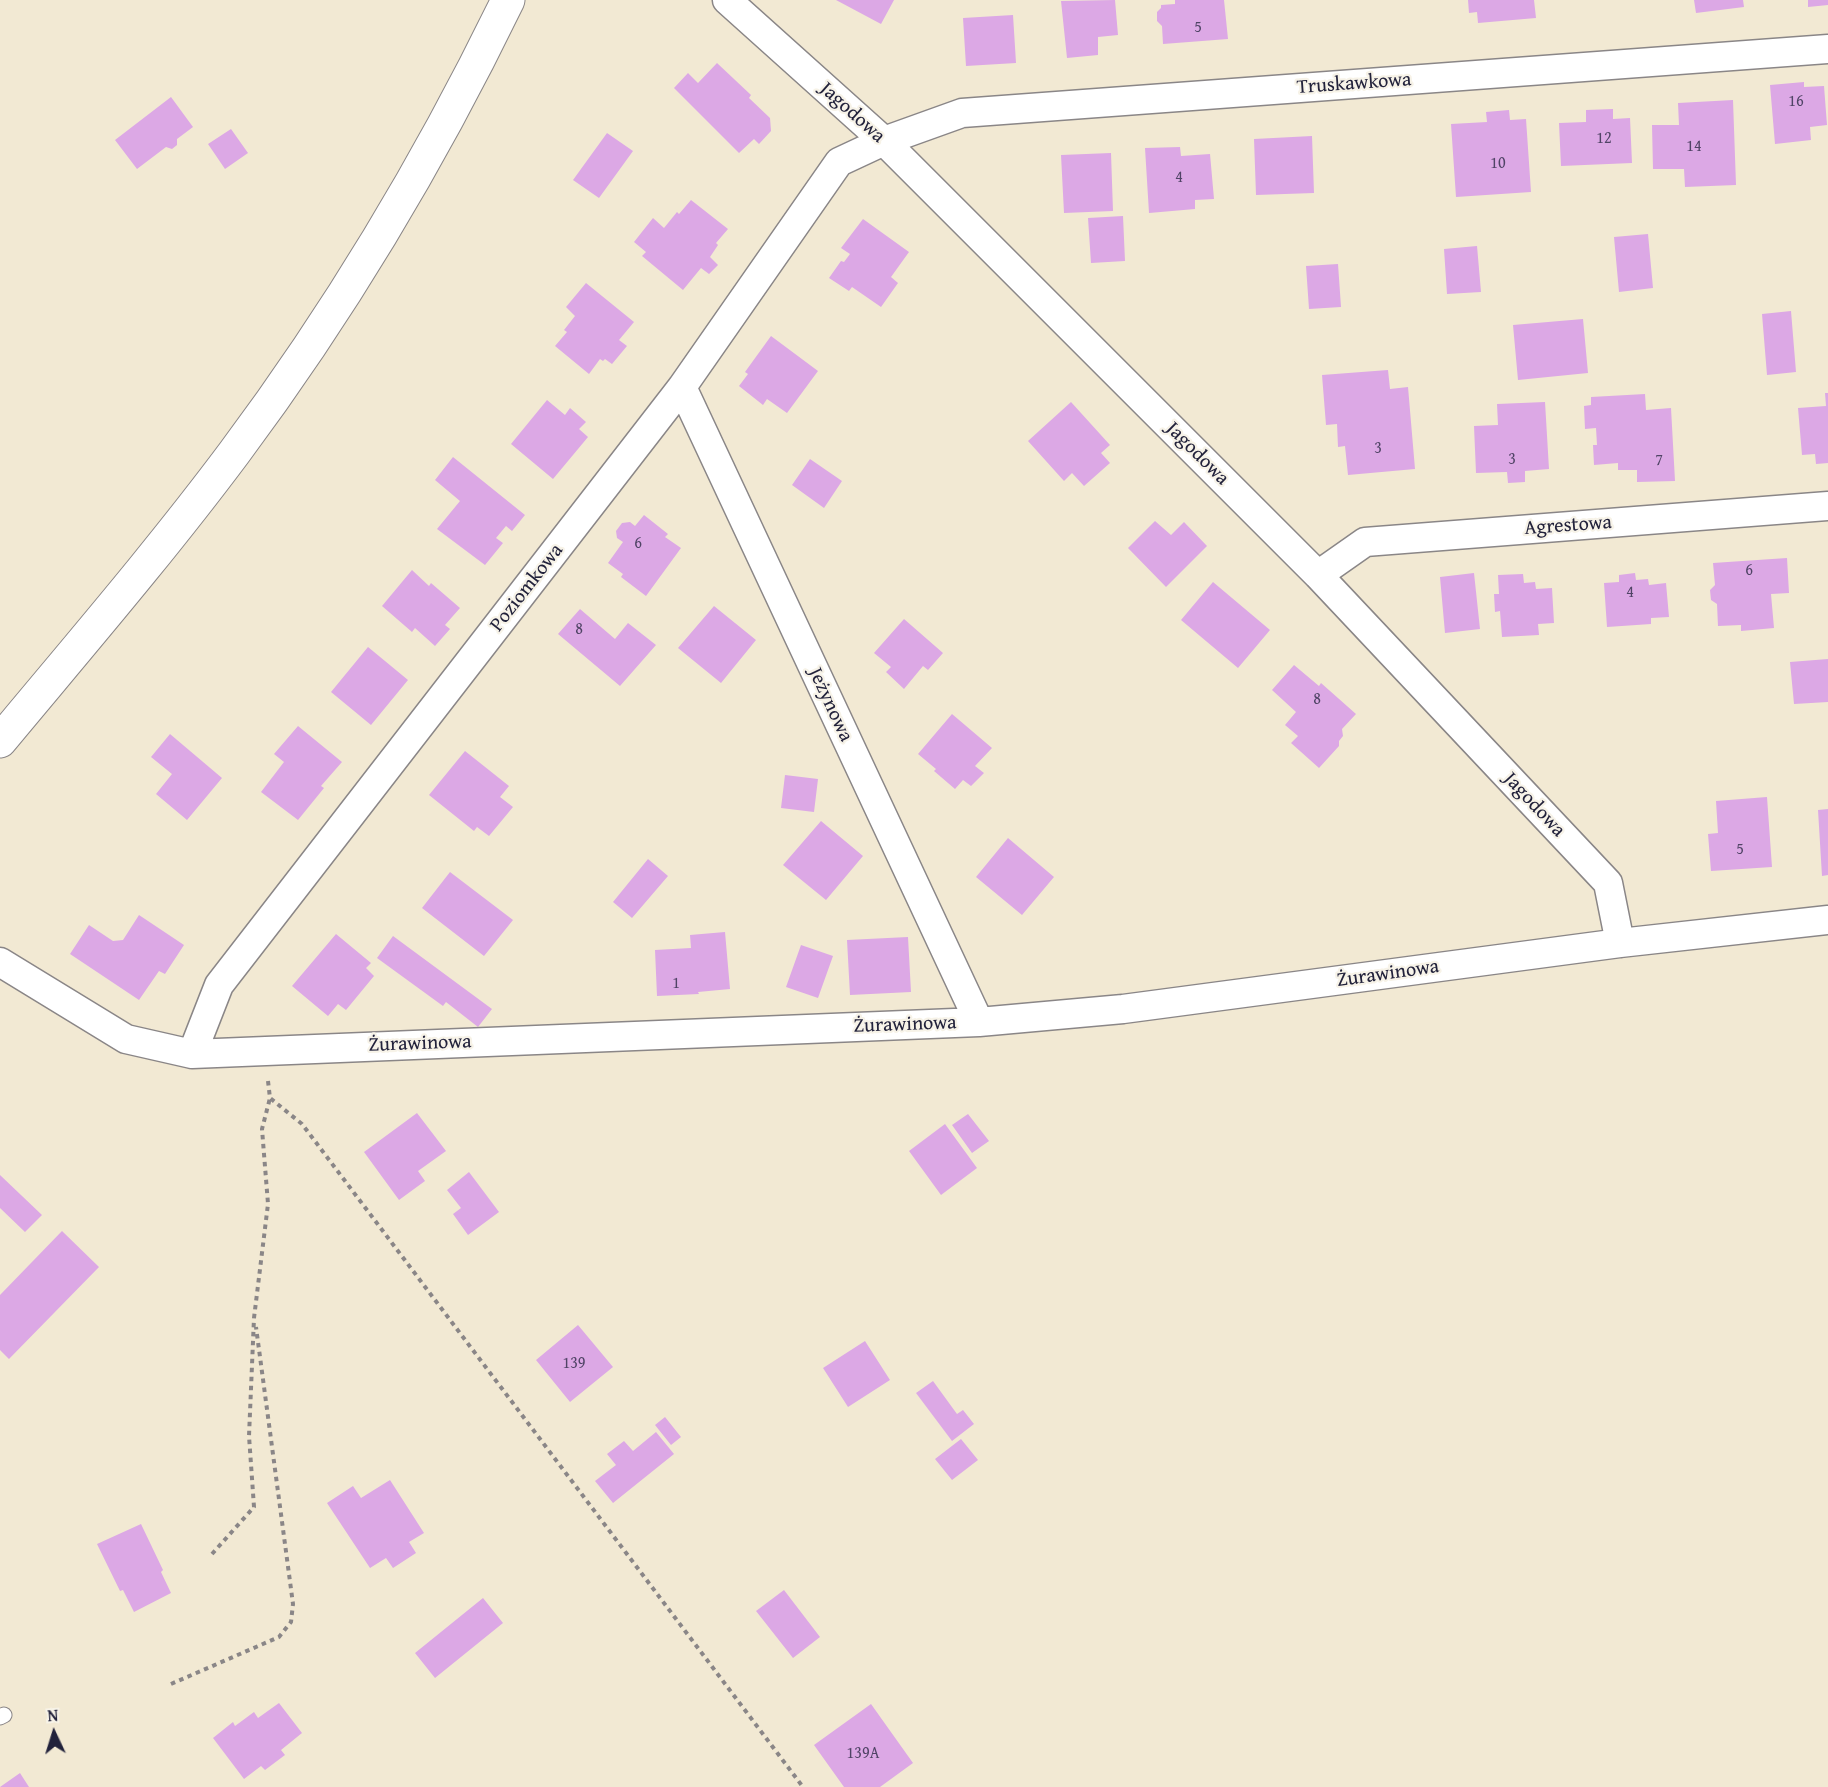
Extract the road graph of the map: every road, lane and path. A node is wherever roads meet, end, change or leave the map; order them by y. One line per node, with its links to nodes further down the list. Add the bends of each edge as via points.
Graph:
1 (508, 0): 8 (main road, via 410,187 315,338 227,462 128,589)
2 (727, 0): 4 (street, Jagodowa)
3 (1828, 49): 4 (street, Truskawkowa, via 962,113)
4 (884, 141): 5 (street, Poziomkowa, via 839,162); 7 (street, Jagodowa)
5 (682, 387): 12 (street, Jeżynowa); 14 (street, Poziomkowa, via 219,985)
6 (1828, 507): 7 (street, Agrestowa, via 1365,542)
7 (1318, 575): 10 (street, Jagodowa, via 1608,883)
8 (0, 741)
9 (1828, 920): 10 (street, Żurawinowa)
10 (1620, 943): 12 (street, Żurawinowa, via 1123,1009)
11 (0, 962): 14 (street, Żurawinowa, via 126,1039)
12 (979, 1022): 13 (street, Żurawinowa)
13 (265, 1050): 14 (street, Żurawinowa); 15 (path)
14 (192, 1054)
15 (270, 1098): 16 (path, via 262,1129 268,1204); 19 (path, via 303,1124)
16 (254, 1318): 17 (path, via 249,1436 254,1507); 18 (path, via 293,1604 291,1622 279,1637)
17 (212, 1554)
18 (171, 1684)
19 (803, 1787)

